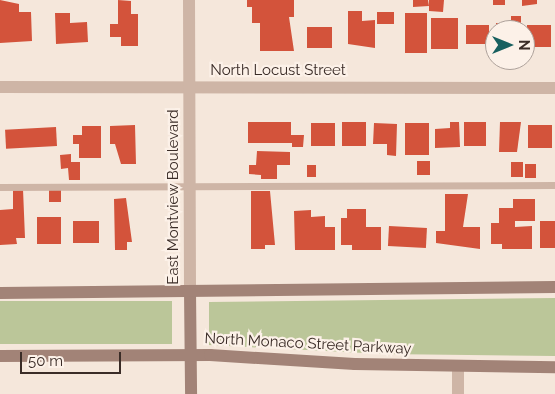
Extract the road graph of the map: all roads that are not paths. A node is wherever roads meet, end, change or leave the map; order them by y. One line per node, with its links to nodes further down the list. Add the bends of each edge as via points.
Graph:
1 (190, 0): 3 (street, East Montview Boulevard)
2 (0, 87): 3 (street, North Locust Street)
3 (189, 87): 4 (street, North Locust Street); 5 (street, East Montview Boulevard)
4 (555, 88)
5 (190, 186): 6 (lane); 7 (lane); 9 (street, East Montview Boulevard)
6 (555, 186)
7 (0, 187)
8 (555, 287): 9 (main road)
9 (190, 291): 10 (main road); 11 (main road, East Montview Boulevard)
10 (0, 292)
11 (192, 355): 12 (main road, North Monaco Street Parkway); 13 (main road, North Monaco Street Parkway); 15 (main road, East Montview Boulevard)
12 (0, 356)
13 (458, 367): 14 (main road, North Monaco Street Parkway); 16 (street)
14 (555, 367)
15 (191, 394)
16 (458, 394)

